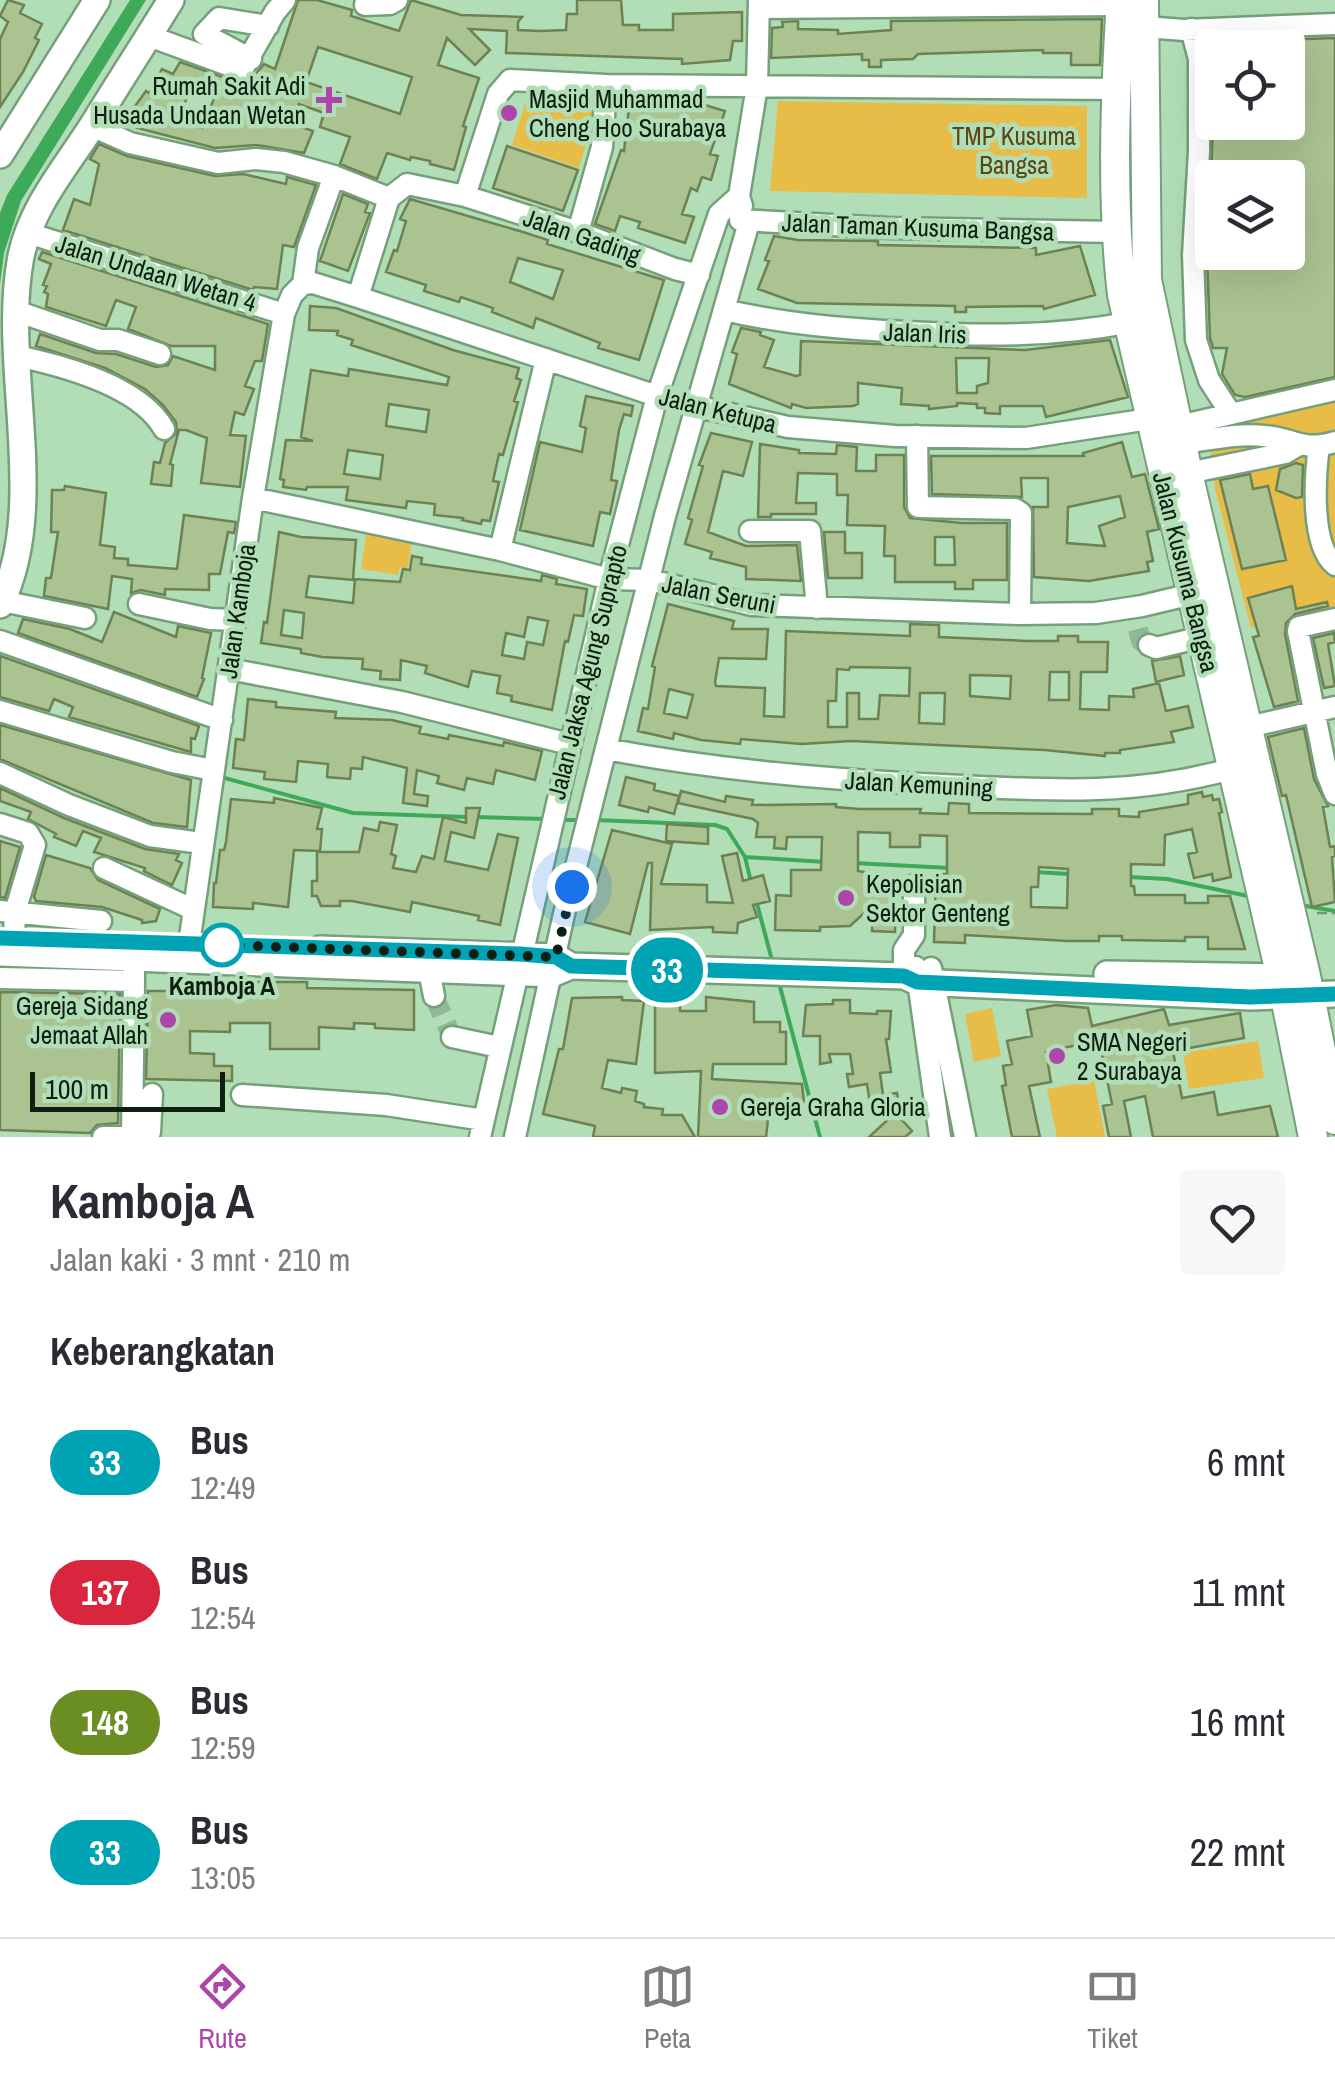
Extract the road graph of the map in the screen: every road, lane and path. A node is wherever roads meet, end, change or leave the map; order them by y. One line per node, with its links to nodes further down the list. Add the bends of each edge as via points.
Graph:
1 (171, 0): 13 (main road)
2 (366, 0): 3 (street, via 364,5)
3 (397, 0)
4 (282, 1): 9 (street)
5 (92, 2): 21 (main road)
6 (759, 4): 7 (street); 17 (street)
7 (1132, 19): 10 (street); 18 (highway, Jalan Kusuma Bangsa); 27 (highway, Jalan Kusuma Bangsa)
8 (1335, 24): 11 (street)
9 (268, 26): 14 (street, via 220,18); 14 (street, via 246,67 237,70)
10 (1187, 29): 12 (street); 15 (street)
11 (1286, 30)
12 (1195, 31)
13 (149, 36): 14 (street); 19 (main road)
14 (198, 42)
15 (1195, 49)
16 (606, 85): 17 (street); 23 (street, via 504,84); 29 (street, via 602,147)
17 (757, 86): 18 (street); 24 (street)
18 (1118, 89): 27 (highway, Jalan Kusuma Bangsa)
19 (92, 126): 22 (street, via 130,143 218,163 272,159); 30 (main road)
20 (1202, 140): 38 (street, via 1193,255)
21 (0, 155)
22 (334, 176): 25 (street); 32 (street, via 308,248)
23 (464, 196): 25 (street, Jalan Gading, via 408,184); 29 (street, Jalan Gading)
24 (739, 196): 26 (street); 28 (street)
25 (389, 198): 33 (street)
26 (719, 214): 28 (street, Jalan Taman Kusuma Bangsa); 31 (street, Jalan Jaksa Agung Suprapto)
27 (1127, 215): 28 (street, Jalan Taman Kusuma Bangsa); 37 (highway, Jalan Kusuma Bangsa); 39 (highway, Jalan Kusuma Bangsa)
28 (749, 222): 34 (street, Jalan Jaksa Agung Suprapto)
29 (578, 232): 31 (street, Jalan Gading)
30 (28, 233): 35 (main road); 36 (street, Jalan Undaan Wetan 4)
31 (699, 274): 44 (street, Jalan Jaksa Agung Suprapto)
32 (303, 284): 33 (street, Jalan Ketupa); 36 (street, Jalan Kamboja)
33 (358, 297): 42 (street, Jalan Ketupa)
34 (724, 310): 37 (street, Jalan Iris, via 824,328 962,334 1035,336); 45 (street, Jalan Jaksa Agung Suprapto)
35 (16, 311): 40 (street); 41 (main road)
36 (284, 314): 54 (street, Jalan Kamboja)
37 (1127, 323): 47 (highway, Jalan Kusuma Bangsa)
38 (1196, 340): 39 (street); 46 (street, via 1209,380)
39 (1162, 350): 49 (highway, Jalan Kusuma Bangsa)
40 (160, 354)
41 (17, 356): 48 (street, via 127,393 155,412); 61 (main road, via 19,539)
42 (546, 359): 44 (street, Jalan Ketupa); 56 (street)
43 (1335, 390): 46 (street)
44 (657, 396): 58 (street, Jalan Jaksa Agung Suprapto)
45 (696, 406): 50 (street, Jalan Ketupa, via 788,427); 59 (street, Jalan Jaksa Agung Suprapto)
46 (1231, 414): 49 (street)
47 (1149, 419): 50 (street, Jalan Ketupa, via 1026,438); 60 (highway, Jalan Kusuma Bangsa)
48 (164, 429)
49 (1181, 434): 52 (street, via 1262,436); 53 (highway, Jalan Kusuma Bangsa)
50 (917, 436): 65 (street, via 918,507 1021,513)
51 (1327, 444): 52 (street); 57 (street, via 1314,486 1324,552)
52 (1297, 446): 53 (street)
53 (1188, 472): 72 (highway, Jalan Kusuma Bangsa)
54 (253, 498): 56 (street, Jalan Seruni); 68 (street, Jalan Kamboja)
55 (750, 531): 63 (street, via 810,531)
56 (500, 550): 58 (street, Jalan Seruni)
57 (1335, 565)
58 (609, 579): 59 (street, Jalan Seruni); 77 (street, Jalan Jaksa Agung Suprapto)
59 (650, 580): 63 (street, Jalan Seruni, via 752,605); 78 (street, Jalan Jaksa Agung Suprapto)
60 (1192, 594): 64 (street, Jalan Seruni); 69 (highway, Jalan Kusuma Bangsa)
61 (1, 603): 66 (street)
62 (139, 604): 68 (street)
63 (817, 608): 65 (street, Jalan Seruni)
64 (1132, 608): 65 (street, Jalan Seruni); 69 (street, via 1156,648)
65 (1020, 614)
66 (85, 618)
67 (1335, 619): 73 (street, via 1299,627 1298,634)
68 (236, 620): 71 (street, Jalan Kamboja)
69 (1202, 637): 72 (highway, Jalan Kusuma Bangsa)
70 (0, 641): 75 (street)
71 (229, 669): 75 (street, Jalan Kamboja); 77 (street, via 402,702)
72 (1229, 699): 76 (highway, Jalan Kusuma Bangsa); 79 (highway, Jalan Kusuma Bangsa)
73 (1324, 709): 76 (street); 82 (street)
74 (0, 712): 81 (street)
75 (222, 720): 81 (street, Jalan Kamboja)
76 (1248, 727): 98 (highway, Jalan Kusuma Bangsa)
77 (569, 744): 93 (street, Jalan Jaksa Agung Suprapto)
78 (606, 749): 79 (street, Jalan Kemuning, via 815,777 1078,792 1167,784); 94 (street, Jalan Jaksa Agung Suprapto)
79 (1231, 769): 98 (highway, Jalan Kusuma Bangsa)
80 (0, 773): 84 (street, via 150,836)
81 (212, 773): 84 (street, Jalan Kamboja)
82 (1335, 794)
83 (0, 824): 91 (street, via 35,841)
84 (202, 843): 87 (street, Jalan Kamboja)
85 (104, 868): 87 (street)
86 (914, 885): 96 (street, via 914,935 904,950)
87 (192, 909): 92 (street, Jalan Kamboja)
88 (1317, 913): 89 (path)
89 (1335, 913)
90 (101, 921): 91 (street)
91 (6, 930): 92 (main road); 95 (main road)
92 (189, 944): 93 (main road)
93 (518, 963): 94 (main road); 95 (main road, via 431,983); 100 (street, Jalan Jaksa Agung Suprapto)
94 (560, 966): 96 (main road); 107 (street, Jalan Jaksa Agung Suprapto)
95 (134, 969): 97 (street); 105 (street)
96 (919, 974): 98 (main road); 108 (street); 109 (street)
97 (0, 978)
98 (1303, 991): 103 (highway, Jalan Kusuma Bangsa); 110 (highway, Jalan Kusuma Bangsa)
99 (452, 1037): 100 (street)
100 (499, 1046): 104 (street, Jalan Jaksa Agung Suprapto)
101 (152, 1094): 105 (street, via 150,1132)
102 (242, 1095): 104 (street, via 386,1105)
103 (1335, 1120)
104 (482, 1128)
105 (132, 1136): 106 (street)
106 (104, 1137)
107 (515, 1137)
108 (940, 1137)
109 (966, 1137)
110 (1313, 1137)

